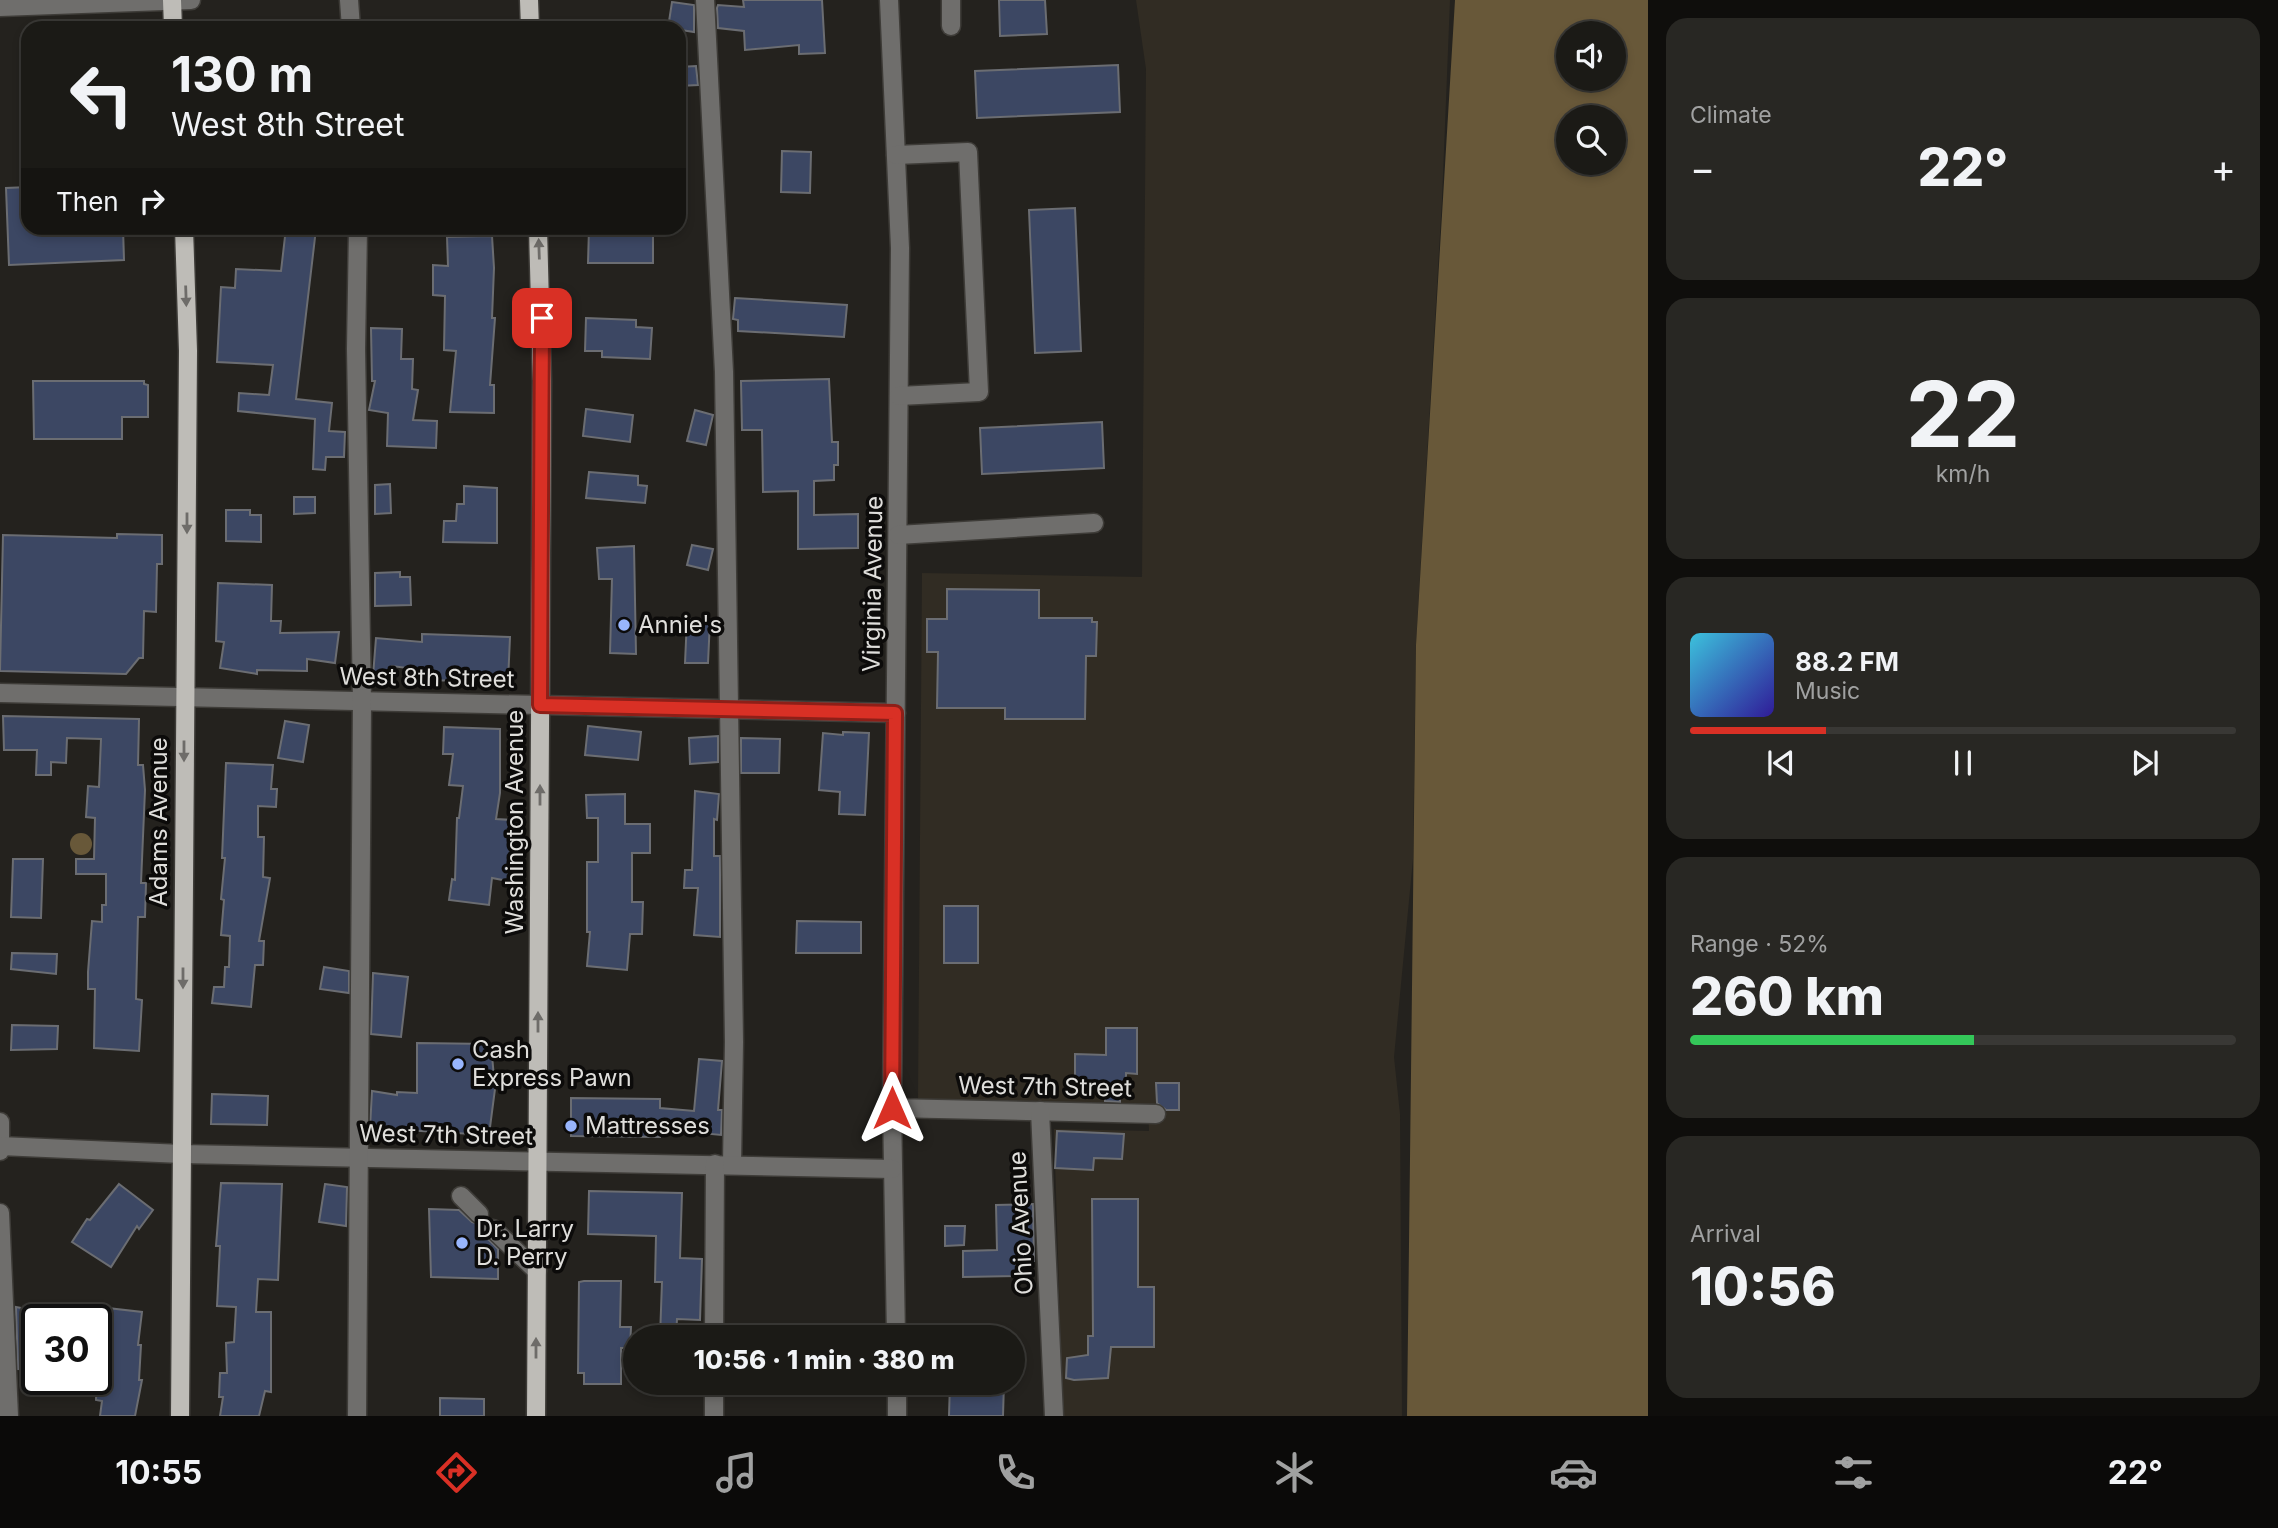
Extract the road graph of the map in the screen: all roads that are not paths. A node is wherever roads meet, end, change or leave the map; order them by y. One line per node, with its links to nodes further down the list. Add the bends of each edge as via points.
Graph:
1 (172, 0): 2 (street); 8 (street); 9 (main road)
2 (191, 0)
3 (349, 0): 10 (street)
4 (529, 0): 11 (main road)
5 (705, 0): 24 (street, via 724,372)
6 (889, 0): 13 (street, Virginia Avenue)
7 (951, 0): 12 (street)
8 (0, 7)
9 (173, 21)
10 (350, 21)
11 (530, 21)
12 (951, 26)
13 (896, 155): 17 (street, Virginia Avenue); 17 (street, via 968,152 979,392)
14 (184, 235): 21 (main road, Adams Avenue, one-way to 21, via 188,351)
15 (358, 235): 22 (street)
16 (538, 235): 23 (main road, Washington Avenue, one-way to 16)
17 (899, 396): 19 (street, Virginia Avenue)
18 (1094, 523): 19 (street)
19 (898, 535): 25 (street, Virginia Avenue)
20 (0, 693): 21 (street, West 8th Street)
21 (185, 698): 22 (street, West 8th Street); 31 (main road, Adams Avenue, one-way to 31)
22 (362, 702): 23 (street, West 8th Street); 32 (street)
23 (540, 705): 24 (street, West 8th Street); 33 (main road, Washington Avenue, one-way to 23)
24 (728, 709): 25 (street, West 8th Street); 34 (street, via 734,1042)
25 (895, 713): 26 (street, Virginia Avenue)
26 (892, 1108): 27 (street, West 7th Street); 35 (street, Virginia Avenue)
27 (1040, 1111): 28 (street, West 7th Street); 51 (street, Ohio Avenue)
28 (1156, 1114)
29 (0, 1122): 30 (street)
30 (0, 1147): 31 (street, West 7th Street)
31 (182, 1154): 32 (street, West 7th Street); 46 (main road, Adams Avenue)
32 (359, 1157): 33 (street, West 7th Street); 47 (street)
33 (537, 1161): 34 (street, West 7th Street); 40 (main road, Washington Avenue)
34 (724, 1164): 35 (street, West 7th Street); 41 (street)
35 (892, 1169): 42 (street, Virginia Avenue)
36 (461, 1196): 38 (street)
37 (0, 1213): 45 (street)
38 (479, 1214)
39 (493, 1229): 40 (street)
40 (537, 1271): 48 (main road, Washington Avenue, one-way to 40)
41 (715, 1325)
42 (895, 1325)
43 (714, 1395): 49 (street)
44 (897, 1395): 50 (street)
45 (9, 1416)
46 (180, 1416)
47 (357, 1416)
48 (536, 1416)
49 (714, 1416)
50 (897, 1416)
51 (1054, 1416)

